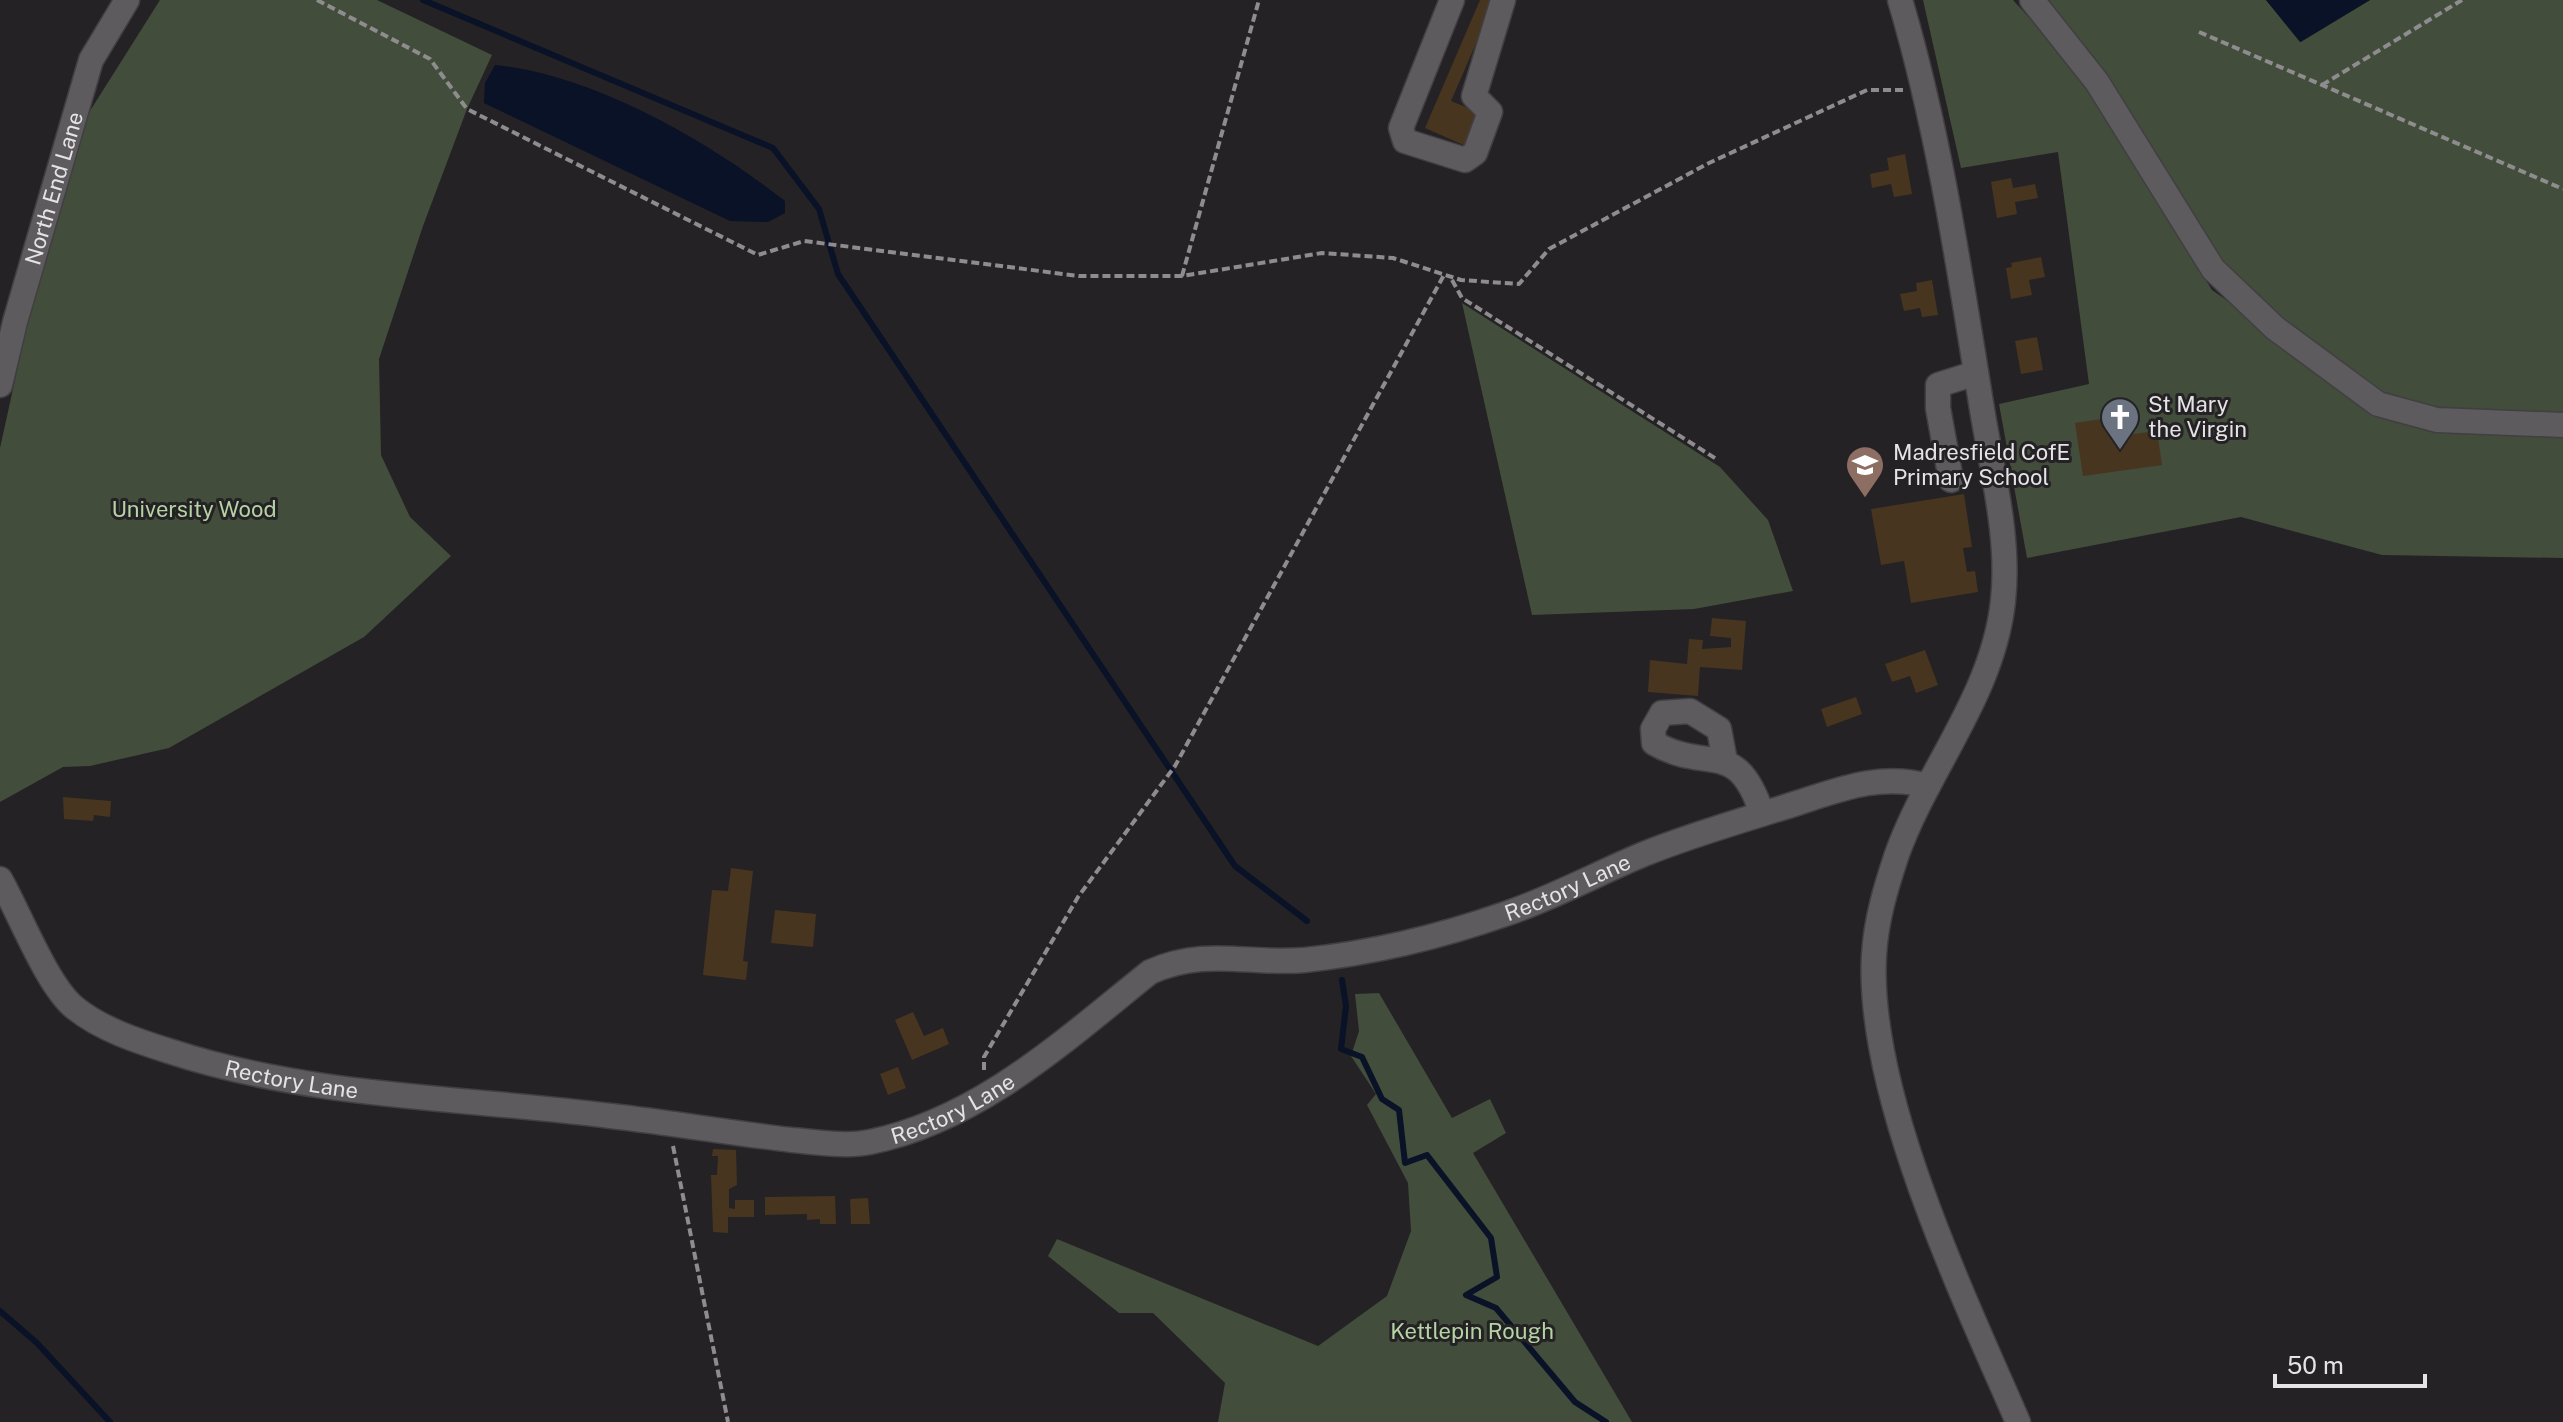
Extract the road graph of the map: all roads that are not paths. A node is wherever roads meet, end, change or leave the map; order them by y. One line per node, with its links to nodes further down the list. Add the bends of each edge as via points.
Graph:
1 (127, 0): 7 (street, North End Lane, via 91,60)
2 (1452, 0): 3 (street, via 1401,128 1405,141 1465,160 1475,153 1490,112 1474,96)
3 (1503, 0)
4 (1900, 0): 6 (street, via 1923,90)
5 (2032, 0): 8 (street, via 2097,82 2213,269 2275,328 2378,404 2437,420)
6 (1976, 373): 9 (street, via 1938,385); 11 (street, via 2003,554 2003,600 1987,669)
7 (0, 385)
8 (2563, 425)
9 (1951, 480)
10 (1725, 761): 12 (street, via 1744,773)
11 (1928, 786): 12 (street, Rectory Lane, via 1879,779); 14 (street, via 1881,901 1874,958 1877,1014 1893,1093 1926,1197)
12 (1762, 814): 13 (street, Rectory Lane, via 1642,855 1505,914 1422,938 1301,960 1205,956 1175,961 1150,972 984,1096 938,1120 866,1143 805,1141 554,1108 386,1096 192,1059 128,1038 73,1007 38,957)
13 (0, 879)
14 (2018, 1422)

